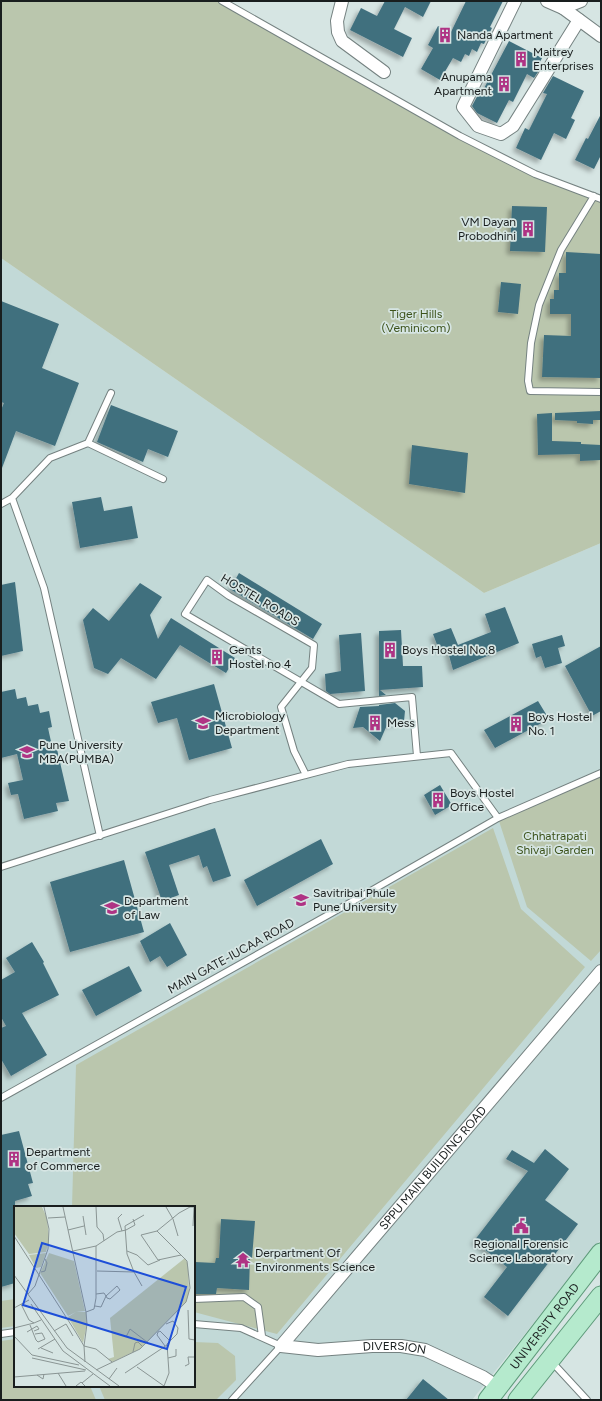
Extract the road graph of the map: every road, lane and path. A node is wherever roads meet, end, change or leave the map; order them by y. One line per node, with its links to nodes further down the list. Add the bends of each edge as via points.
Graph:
1 (222, 1): 10 (lane, via 460,136 535,174)
2 (342, 1): 9 (street, via 337,21 342,41)
3 (515, 1): 7 (street, via 463,107 478,126 501,134 513,126)
4 (547, 1): 6 (street)
5 (581, 1): 6 (street)
6 (563, 8): 7 (street)
7 (579, 20): 8 (street)
8 (601, 36)
9 (384, 72)
10 (594, 196): 11 (lane); 12 (lane, via 561,250 539,305 531,343 528,381 530,391)
11 (601, 199)
12 (601, 392)
13 (110, 393): 14 (lane)
14 (88, 443): 15 (lane); 16 (lane, via 50,458)
15 (163, 479)
16 (12, 498): 17 (lane); 23 (lane, via 44,588)
17 (1, 504)
18 (301, 683): 18 (lane, HOSTEL ROADS, via 185,614 207,580 229,596 314,645 312,668); 19 (lane, HOSTEL ROADS, via 338,704 412,697); 21 (lane, via 280,708 294,751)
19 (417, 756): 21 (lane, via 348,764); 22 (lane, via 451,753)
20 (601, 773): 22 (lane, MAIN GATE-IUCAA ROAD)
21 (306, 775): 23 (lane, via 210,800)
22 (498, 818): 26 (lane, MAIN GATE-IUCAA ROAD)
23 (100, 836): 24 (lane)
24 (1, 867)
25 (601, 971): 34 (street, SPPU MAIN BUILDING ROAD)
26 (1, 1098)
27 (601, 1253): 36 (main road, UNIVERSITY ROAD)
28 (601, 1296): 35 (main road, UNIVERSITY ROAD)
29 (195, 1299): 33 (lane, via 244,1297 258,1307)
30 (195, 1324): 33 (lane, via 241,1328)
31 (14, 1332): 32 (lane)
32 (1, 1334)
33 (262, 1336): 34 (lane)
34 (282, 1346): 36 (street, DIVERSION, via 318,1350 401,1346 425,1350 483,1377); 37 (lane, SPPU MAIN BUILDING ROAD)
35 (550, 1360): 39 (main road, UNIVERSITY ROAD); 40 (lane)
36 (493, 1394): 38 (main road)
37 (232, 1400)
38 (514, 1400)
39 (518, 1400)
40 (587, 1400)

